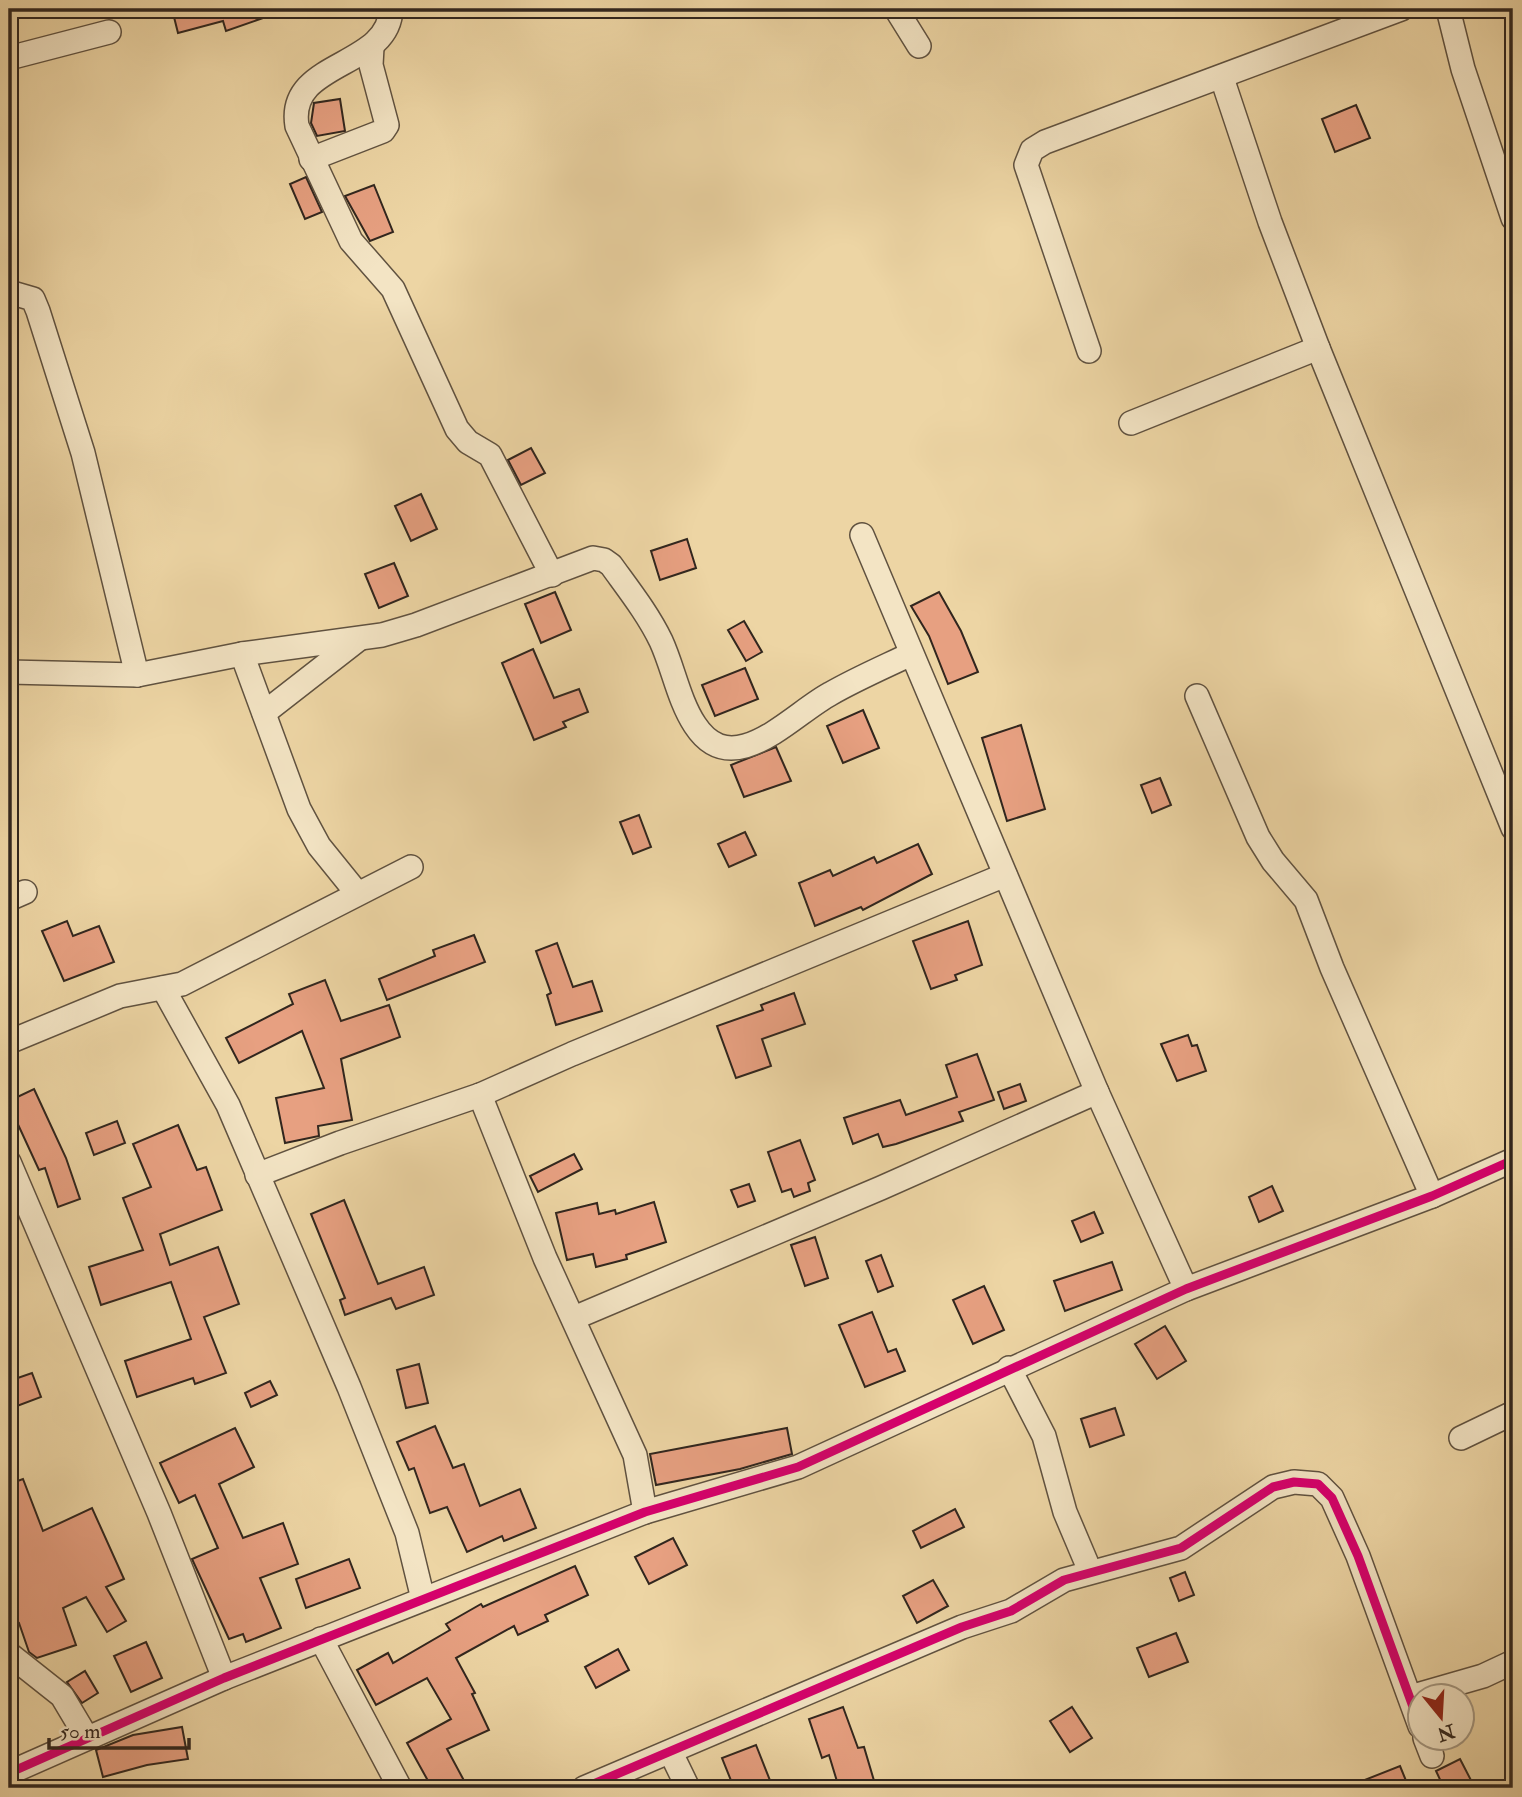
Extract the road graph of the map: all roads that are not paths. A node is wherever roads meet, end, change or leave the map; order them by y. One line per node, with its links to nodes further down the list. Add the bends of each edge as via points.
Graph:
1 (391, 9): 7 (street, via 386,31)
2 (896, 9): 6 (street)
3 (1401, 9): 9 (street)
4 (1448, 9): 11 (street)
5 (108, 32): 8 (street)
6 (919, 46)
7 (372, 47): 10 (street, via 320,75 300,98 297,126); 10 (street, via 373,75 387,125 383,131)
8 (9, 58)
9 (1222, 78): 13 (street); 14 (street, via 1032,150 1026,164)
10 (311, 159): 17 (street, via 351,241 393,289 457,429 490,455)
11 (1513, 218)
12 (9, 292): 22 (street, via 33,299 38,311 83,453)
13 (1318, 348): 15 (street); 25 (street)
14 (1089, 351)
15 (1131, 423)
16 (862, 535): 20 (street)
17 (552, 575): 18 (street, via 416,625); 20 (street, via 593,558 611,565 652,623 694,724 708,741 728,750 776,733 829,694)
18 (359, 639): 19 (street); 24 (street)
19 (242, 654): 22 (street); 24 (street)
20 (911, 654): 27 (street)
21 (9, 672): 22 (street)
22 (137, 675)
23 (1197, 696): 36 (street, via 1258,836 1306,900)
24 (264, 713): 28 (street, via 309,827)
25 (1513, 828)
26 (411, 867): 28 (street)
27 (1005, 875): 31 (street); 32 (street)
28 (357, 893): 29 (street, via 190,979)
29 (163, 988): 30 (street, via 120,996); 35 (street, via 228,1105)
30 (9, 1042)
31 (1097, 1092): 37 (street); 38 (street)
32 (480, 1095): 35 (street); 38 (street)
33 (1513, 1160): 36 (street)
34 (9, 1161): 48 (street)
35 (257, 1175): 44 (street, via 376,1450 414,1555)
36 (1432, 1196): 37 (street)
37 (1186, 1289): 39 (street)
38 (574, 1318): 42 (street, via 635,1455)
39 (1009, 1368): 42 (street, via 798,1467); 43 (street, via 1044,1436 1065,1512)
40 (1513, 1413): 41 (street)
41 (1461, 1438)
42 (645, 1512): 44 (street)
43 (1090, 1571): 50 (street, via 1181,1548 1273,1487 1294,1482 1318,1484 1332,1498 1358,1556); 52 (street, via 1064,1580 1011,1611 962,1627)
44 (423, 1599): 45 (street)
45 (321, 1639): 48 (street); 54 (street)
46 (9, 1654): 51 (street, via 62,1696)
47 (1513, 1662): 49 (street)
48 (224, 1678): 51 (street)
49 (1462, 1682)
50 (1406, 1686)
51 (87, 1738): 53 (street)
52 (671, 1753): 55 (street); 56 (street)
53 (9, 1773)
54 (400, 1788)
55 (584, 1788)
56 (688, 1788)

